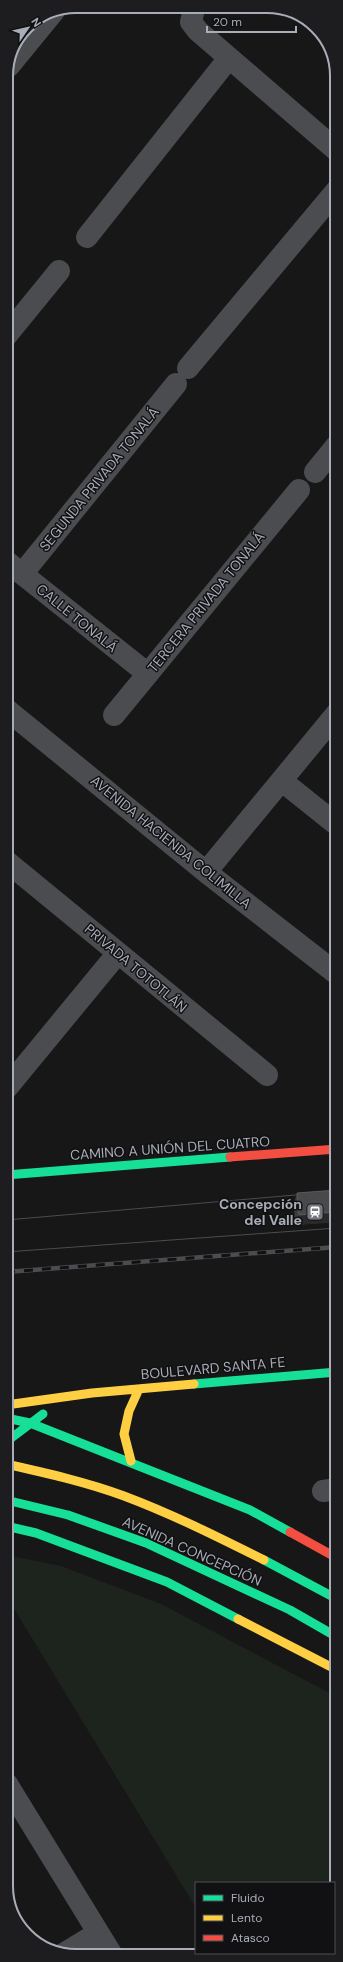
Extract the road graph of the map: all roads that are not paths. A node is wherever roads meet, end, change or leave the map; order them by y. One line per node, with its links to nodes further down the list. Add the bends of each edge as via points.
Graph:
1 (193, 13): 4 (street, via 191,22 194,27)
2 (45, 22): 3 (street)
3 (16, 57)
4 (228, 58): 5 (street); 7 (street)
5 (330, 145)
6 (330, 198): 13 (street, SEGUNDA PRIVADA TONALÁ, via 182,376)
7 (87, 238)
8 (59, 271): 9 (street)
9 (13, 327)
10 (330, 453): 11 (street)
11 (315, 472)
12 (298, 490): 14 (street, TERCERA PRIVADA TONALÁ)
13 (14, 567): 14 (street, CALLE TONALÁ)
14 (148, 674): 16 (street, TERCERA PRIVADA TONALÁ)
15 (13, 715): 21 (street, AVENIDA HACIENDA COLIMILLA)
16 (114, 715)
17 (330, 722): 18 (street)
18 (282, 781): 19 (street); 21 (street)
19 (330, 819)
20 (13, 867): 22 (street, PRIVADA TOTOTLÁN)
21 (206, 872): 23 (street, AVENIDA HACIENDA COLIMILLA)
22 (118, 953): 24 (street, PRIVADA TOTOTLÁN); 25 (street)
23 (330, 969)
24 (266, 1075)
25 (13, 1080)
26 (330, 1151): 27 (main road, CAMINO A UNIÓN DEL CUATRO)
27 (13, 1174)
28 (330, 1373): 29 (main road, BOULEVARD SANTA FE)
29 (139, 1389): 30 (main road, BOULEVARD SANTA FE); 35 (main road, via 129,1411 124,1434)
30 (92, 1393): 31 (main road, BOULEVARD SANTA FE); 33 (main road, BOULEVARD SANTA FE, via 53,1409)
31 (13, 1404)
32 (13, 1419): 33 (main road)
33 (30, 1423): 34 (main road, BOULEVARD SANTA FE); 35 (main road)
34 (13, 1436)
35 (131, 1461): 39 (main road, via 250,1510)
36 (13, 1466): 40 (main road, AVENIDA CONCEPCIÓN, via 61,1476 139,1502 201,1528)
37 (13, 1502): 41 (main road, AVENIDA CONCEPCIÓN, via 68,1515 146,1543 290,1610)
38 (13, 1528): 42 (main road, via 36,1533 167,1582)
39 (330, 1554)
40 (330, 1595)
41 (330, 1633)
42 (330, 1666)
43 (13, 1796): 44 (street)
44 (98, 1933): 45 (street); 46 (street)
45 (72, 1949)
46 (108, 1949)

